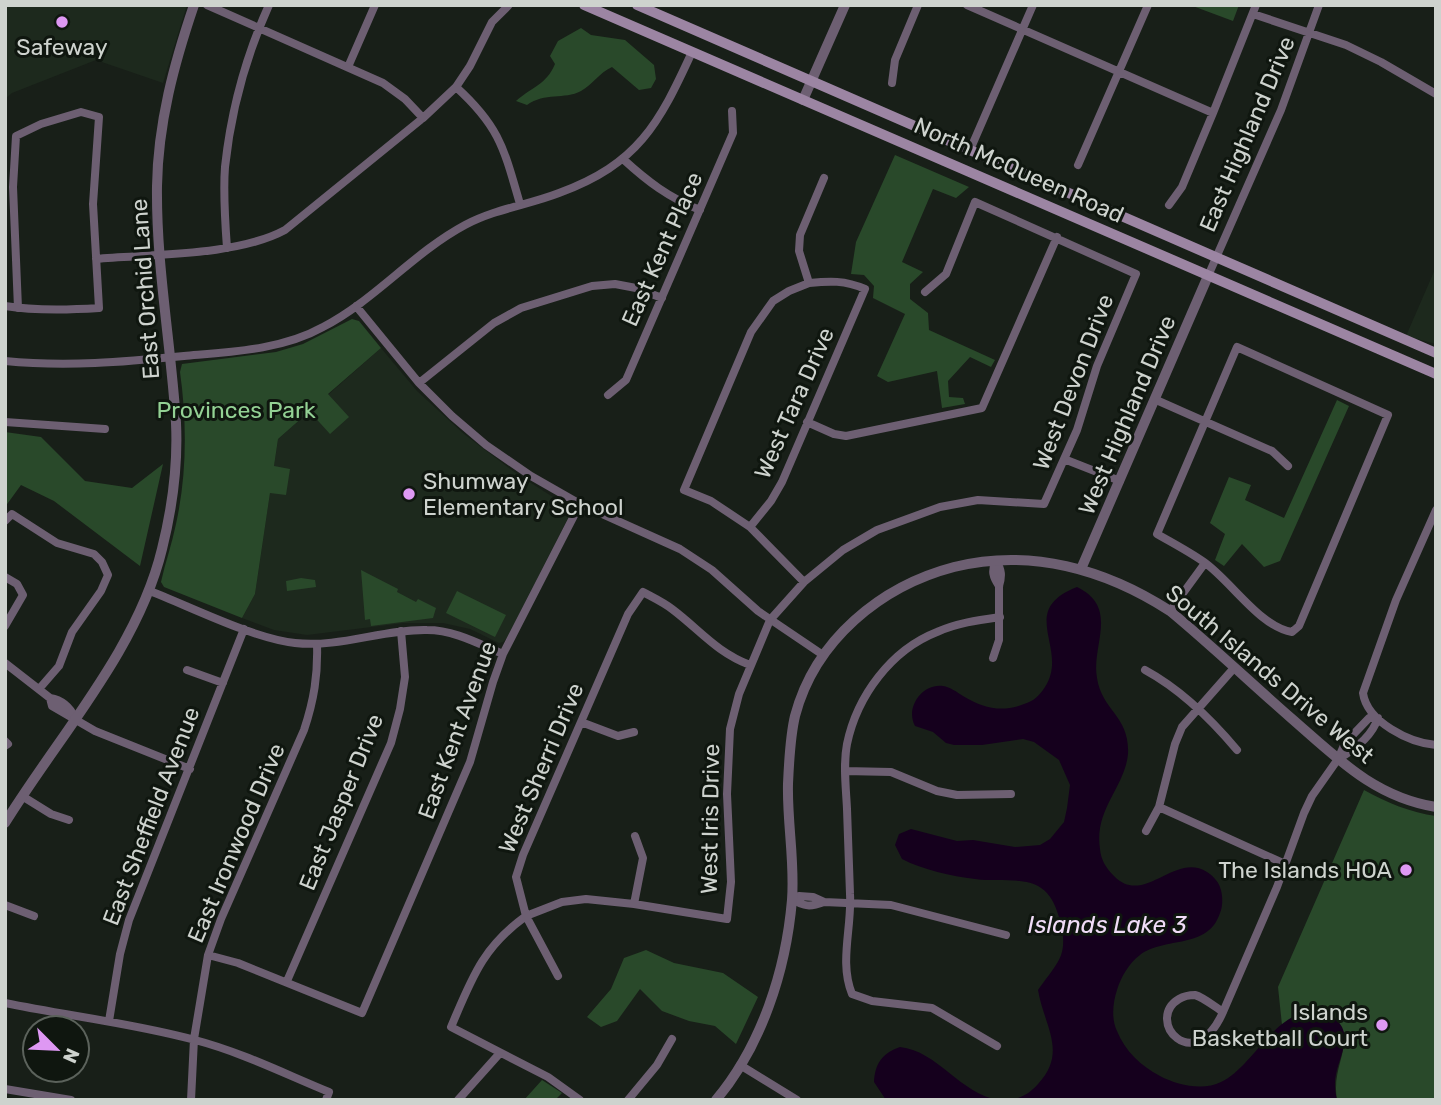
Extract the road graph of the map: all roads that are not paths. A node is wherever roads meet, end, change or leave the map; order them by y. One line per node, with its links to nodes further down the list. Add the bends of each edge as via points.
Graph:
1 (194, 5): 38 (street, East Orchid Lane, via 169,85 159,139)
2 (207, 5): 15 (street)
3 (268, 5): 15 (street)
4 (375, 5): 19 (street)
5 (584, 5): 18 (main road, North McQueen Road)
6 (637, 5): 21 (main road, North McQueen Road)
7 (845, 5): 21 (street)
8 (918, 5): 22 (street, via 895,60)
9 (967, 5): 16 (street)
10 (1033, 5): 16 (street)
11 (1148, 5): 20 (street)
12 (1319, 5): 17 (street, East Highland Drive)
13 (508, 6): 23 (street, via 492,22)
14 (1254, 9): 17 (street); 27 (street)
15 (258, 29): 19 (street); 37 (street, via 242,75 225,167)
16 (1023, 29): 20 (street); 29 (street)
17 (1310, 33): 24 (street, via 1373,58); 39 (street, East Highland Drive)
18 (692, 52): 25 (main road, North McQueen Road); 30 (street, via 659,117)
19 (348, 67): 28 (street, via 383,83)
20 (1119, 71): 27 (street); 31 (street)
21 (812, 81): 25 (street); 29 (main road, North McQueen Road)
22 (892, 83)
23 (456, 87): 28 (street); 33 (street, via 492,125)
24 (1436, 94)
25 (803, 100): 41 (main road, North McQueen Road)
26 (732, 111): 35 (street, East Kent Place, via 733,134)
27 (1213, 113): 34 (street)
28 (423, 118): 37 (street, via 285,230 267,240)
29 (970, 150): 39 (main road, North McQueen Road)
30 (623, 159): 33 (street, via 560,193); 35 (street, via 650,184)
31 (1079, 165)
32 (824, 178): 42 (street, via 800,236 799,251)
33 (520, 204): 46 (street, via 442,237)
34 (1170, 205)
35 (700, 210): 44 (street, East Kent Place)
36 (1057, 237): 43 (street, via 975,202 946,274); 58 (street, via 982,408 846,436); 61 (street, West Devon Drive, via 1136,274)
37 (227, 248): 38 (street)
38 (160, 254): 40 (street); 50 (street, East Orchid Lane)
39 (1216, 258): 41 (street, East Highland Drive); 48 (main road, North McQueen Road)
40 (96, 259): 47 (street, via 99,307 65,311); 47 (street, via 93,204 99,117 82,112 16,136 13,187)
41 (1208, 276): 52 (main road, North McQueen Road); 56 (street, West Highland Drive)
42 (809, 283): 58 (street, West Tara Drive, via 830,280 865,289); 68 (street, via 773,301 751,332 684,490 711,501)
43 (925, 292)
44 (662, 298): 54 (street, via 615,284 592,286 520,308); 55 (street, East Kent Place, via 626,380)
45 (5, 306): 47 (street)
46 (356, 306): 50 (street, via 322,328 279,343); 54 (street)
47 (18, 308)
48 (1417, 345): 49 (main road, North McQueen Road); 52 (main road)
49 (1436, 353)
50 (169, 358): 51 (street, via 45,365); 74 (street, East Orchid Lane, via 176,425 174,466 170,510)
51 (5, 361)
52 (1409, 363): 53 (main road, North McQueen Road)
53 (1436, 374)
54 (419, 383): 64 (street, via 486,445)
55 (608, 395)
56 (1154, 399): 59 (street); 63 (street, West Highland Drive)
57 (5, 422): 60 (street)
58 (807, 422): 68 (street, West Tara Drive, via 782,482)
59 (1205, 422): 62 (street, via 1272,451); 70 (street, via 1157,534); 70 (street, via 1237,347 1388,415 1293,632 1269,622)
60 (105, 429)
61 (1065, 459): 63 (street); 65 (street, West Devon Drive)
62 (1288, 466)
63 (1119, 481): 71 (street, West Highland Drive)
64 (580, 503): 77 (street, via 689,554); 82 (street, East Kent Avenue)
65 (1044, 504): 73 (street, West Iris Drive, via 978,500 929,510 877,530)
66 (1435, 514): 94 (street, via 1365,683 1364,700)
67 (8, 517): 91 (street, via 57,543 94,554 108,575 72,632 59,666)
68 (750, 527): 73 (street)
69 (996, 561): 71 (street, South Islands Drive West, via 1051,562); 76 (street, via 1001,569); 83 (street, South Islands Drive West, via 953,568 902,585 847,626)
70 (1205, 563): 75 (street)
71 (1081, 569): 75 (street, South Islands Drive West, via 1145,594)
72 (5, 577): 78 (street, via 18,584 23,595)
73 (804, 582): 77 (street, West Iris Drive)
74 (150, 591): 79 (street); 93 (street, East Orchid Lane, via 122,646)
75 (1170, 611): 87 (street, South Islands Drive West)
76 (1000, 617): 84 (street); 101 (street, via 936,632 892,661 870,688 857,717 847,744)
77 (770, 620): 83 (street); 86 (street, West Iris Drive)
78 (5, 626)
79 (244, 629): 81 (street, via 293,643); 90 (street, East Sheffield Avenue)
80 (401, 631): 81 (street); 82 (street, via 461,636); 120 (street, East Jasper Drive, via 405,677 391,743)
81 (317, 644): 118 (street, East Ironwood Drive, via 318,674 304,730)
82 (503, 654): 120 (street, East Kent Avenue, via 465,775 362,1013)
83 (823, 655): 111 (street, South Islands Drive West, via 796,715 790,748)
84 (993, 658)
85 (5, 663): 91 (street)
86 (750, 665): 95 (street, West Sherri Drive, via 716,648 670,607 643,592 628,614); 113 (street, West Iris Drive, via 729,740 731,882 727,919)
87 (1234, 668): 92 (street); 99 (street, South Islands Drive West)
88 (187, 670): 90 (street)
89 (1145, 670): 92 (street)
90 (223, 684): 100 (street, East Sheffield Avenue)
91 (39, 689): 93 (street, via 52,706)
92 (1197, 709): 98 (street); 104 (street, via 1175,744)
93 (75, 718): 100 (street, via 95,731); 103 (street, East Orchid Lane)
94 (1378, 718): 97 (street, via 1419,741); 99 (street, via 1353,750)
95 (581, 722): 96 (street, via 618,736); 116 (street, West Sherri Drive, via 516,877)
96 (634, 732)
97 (1436, 745)
98 (1237, 750)
99 (1338, 759): 105 (street, South Islands Drive West, via 1392,796); 110 (street, via 1308,804)
100 (190, 769): 123 (street, East Sheffield Avenue, via 129,920)
101 (845, 771): 102 (street, via 891,772 957,795); 112 (street)
102 (1011, 794)
103 (22, 796): 106 (street); 107 (street, East Orchid Lane)
104 (1159, 807): 108 (street); 110 (street)
105 (1436, 807)
106 (69, 820)
107 (5, 823)
108 (1146, 831)
109 (635, 836): 113 (street, via 643,858)
110 (1285, 864): 122 (street)
111 (792, 899): 112 (street, via 813,906); 128 (street, South Islands Drive West, via 783,962)
112 (850, 902): 117 (street, via 891,905); 126 (street, via 845,962 852,994 872,1002 932,1008)
113 (634, 904): 116 (street, via 586,899 562,902)
114 (5, 905): 115 (street)
115 (34, 916)
116 (526, 916): 119 (street, West Sherri Drive); 127 (street, via 488,951 451,1027)
117 (1006, 935)
118 (208, 955): 120 (street); 124 (street, East Ironwood Drive)
119 (558, 976)
120 (287, 981)
121 (5, 1003): 123 (street)
122 (1223, 1012): 122 (street, via 1197,995 1185,996 1175,1002 1166,1023 1171,1034 1195,1043 1207,1037)
123 (109, 1021): 124 (street)
124 (194, 1039): 131 (street, via 232,1051); 134 (street, East Ironwood Drive)
125 (672, 1039): 137 (street)
126 (997, 1046)
127 (500, 1053): 135 (street); 136 (street, via 548,1077)
128 (740, 1065): 132 (street); 138 (street, South Islands Drive West)
129 (5, 1089): 130 (street)
130 (24, 1096): 133 (street)
131 (327, 1096)
132 (791, 1098)
133 (71, 1100)
134 (191, 1100)
135 (458, 1100)
136 (580, 1100)
137 (628, 1100)
138 (716, 1100)

